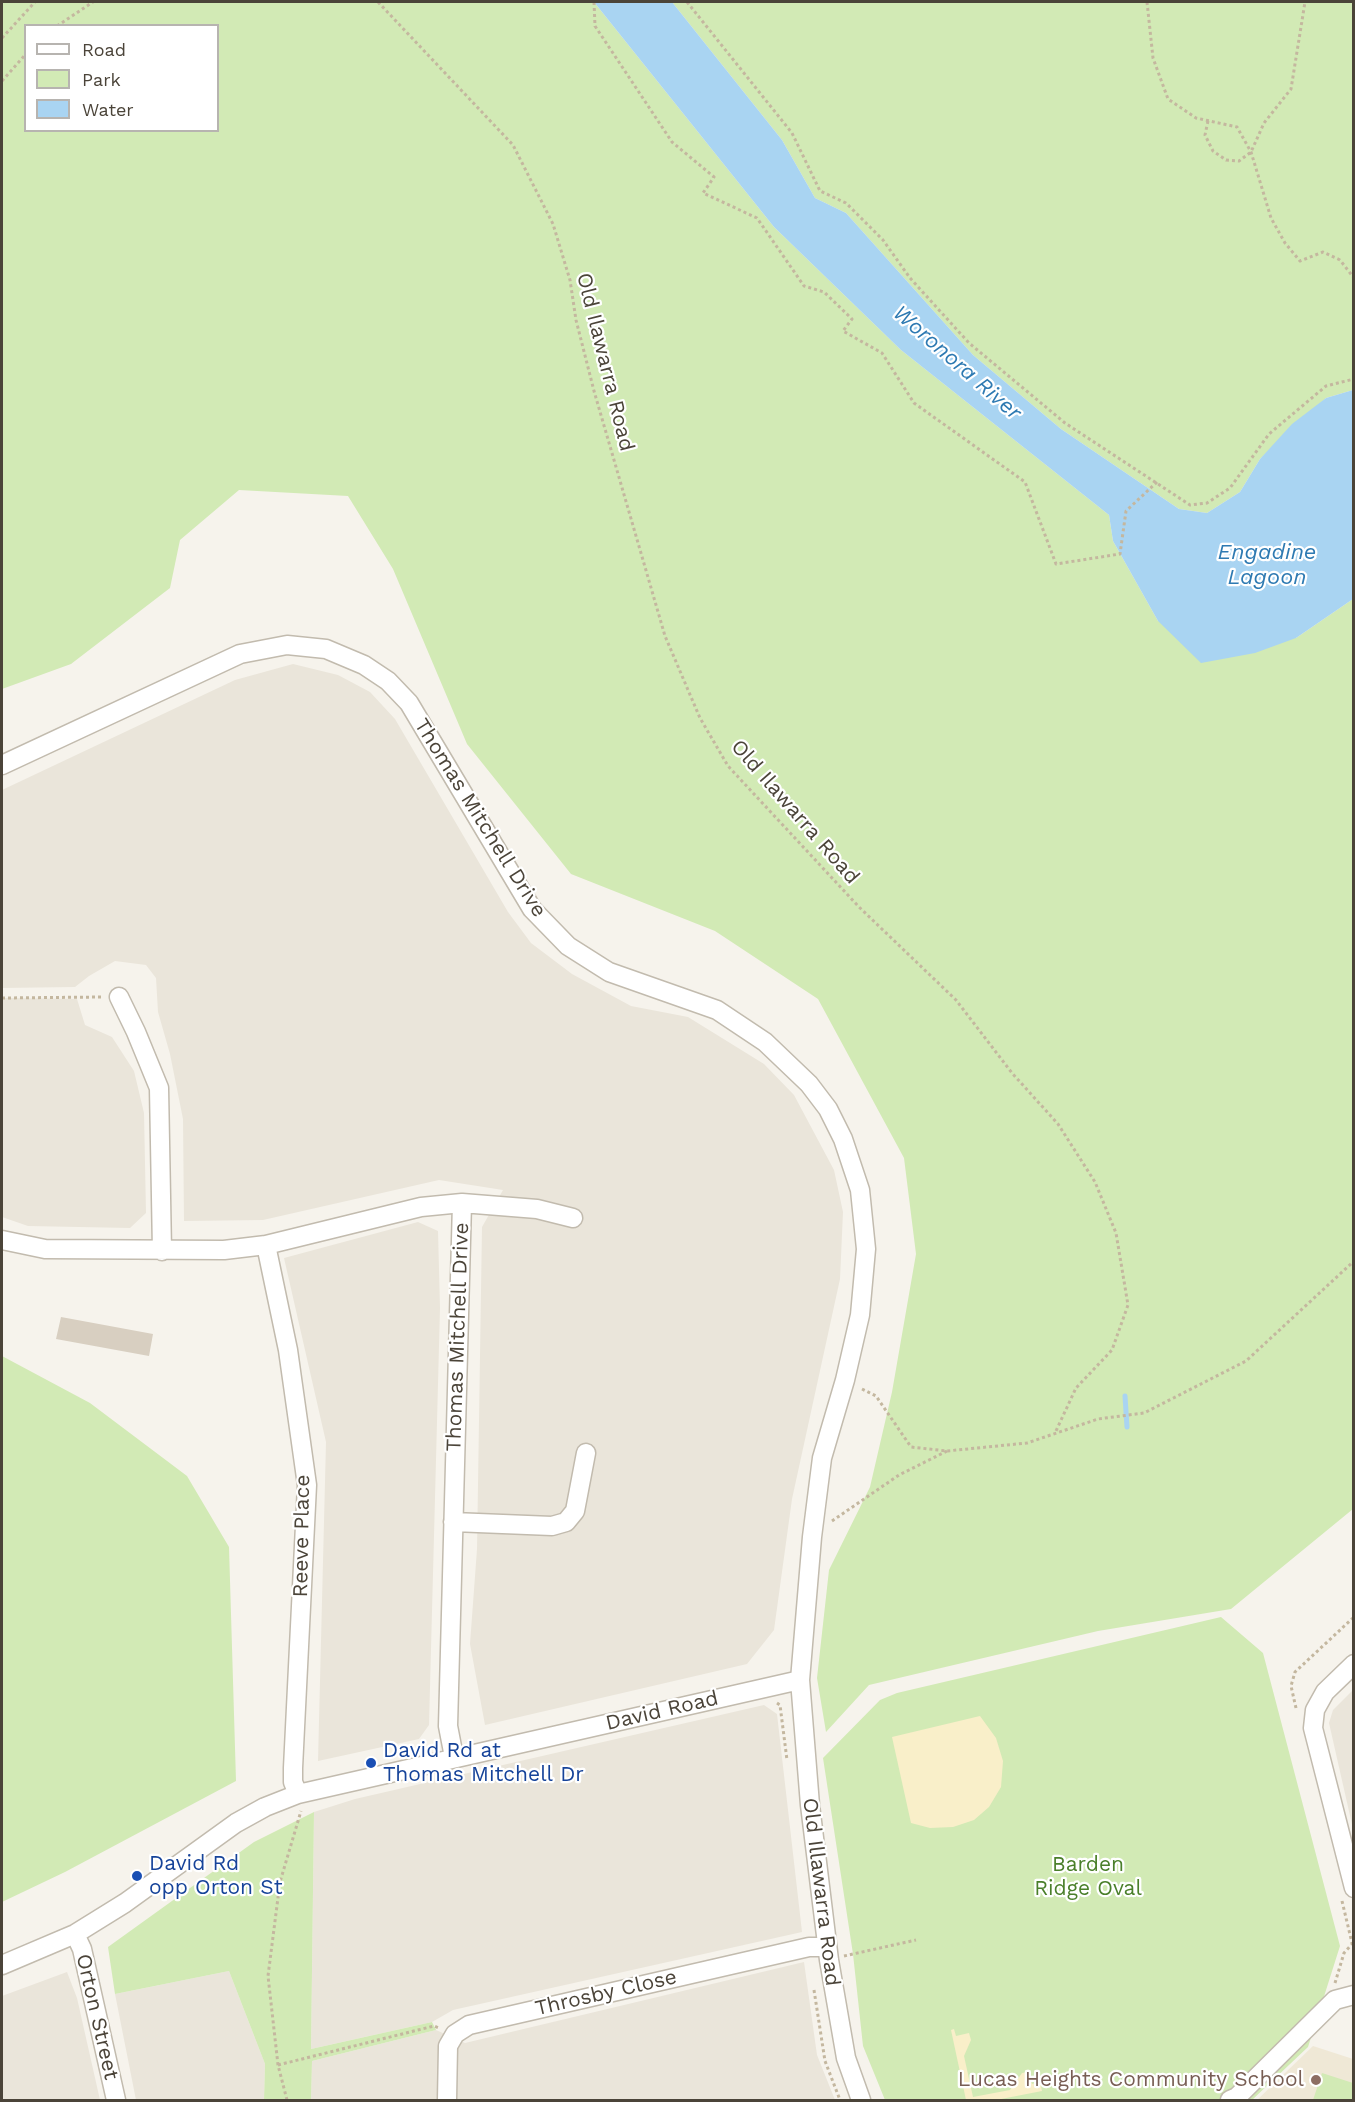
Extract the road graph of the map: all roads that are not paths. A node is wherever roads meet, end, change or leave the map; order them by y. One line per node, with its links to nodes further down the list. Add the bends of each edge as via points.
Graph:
1 (2, 765): 11 (street, Thomas Mitchell Drive, via 240,654 287,645 326,649 364,665 388,681 409,703 532,909 568,946 609,972 717,1010 765,1042 809,1084 828,1108 843,1139 860,1190 866,1250 860,1315 822,1458)
2 (119, 998): 7 (street, via 159,1088)
3 (462, 1203): 4 (street, via 537,1209); 6 (street, Thomas Mitchell Drive, via 421,1208); 9 (street, Thomas Mitchell Drive)
4 (573, 1218)
5 (2, 1240): 7 (street, Thomas Mitchell Drive, via 45,1249)
6 (266, 1245): 7 (street, Thomas Mitchell Drive); 13 (street, Reeve Place, via 288,1350 307,1485 293,1768)
7 (162, 1251)
8 (586, 1453): 9 (street, via 575,1510 566,1522 552,1526)
9 (453, 1522): 12 (street, Thomas Mitchell Drive, via 448,1726)
10 (1353, 1664): 14 (street, via 1325,1692 1315,1710 1313,1728)
11 (800, 1680): 12 (street, David Road); 16 (street, Old Illawarra Road)
12 (454, 1757): 13 (street, David Road)
13 (299, 1803): 15 (street, David Road, via 265,1807 236,1823)
14 (1353, 1888)
15 (75, 1934): 17 (street, David Road); 19 (street, Orton Street, via 82,1949)
16 (827, 1947): 20 (street, Throsby Close, via 808,1947 469,2025 455,2034 448,2046); 21 (street, Old Illawarra Road, via 842,2040)
17 (2, 1965)
18 (1353, 1995): 22 (street, via 1335,2000)
19 (116, 2100)
20 (447, 2100)
21 (861, 2100)
22 (1230, 2100)

